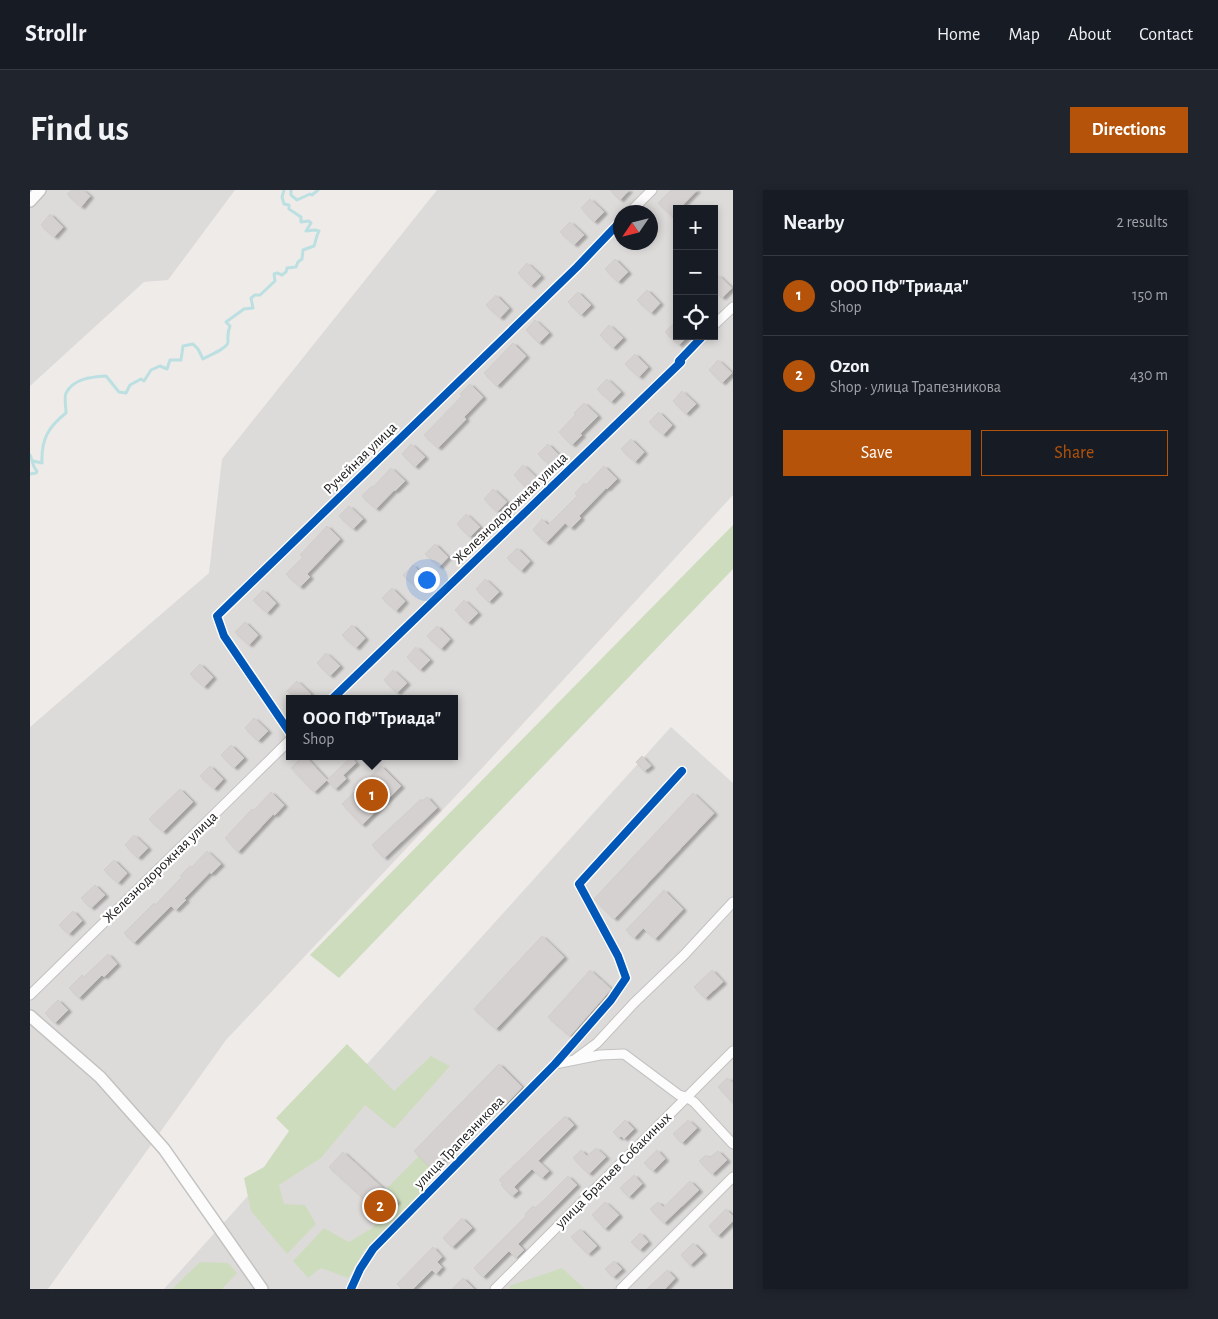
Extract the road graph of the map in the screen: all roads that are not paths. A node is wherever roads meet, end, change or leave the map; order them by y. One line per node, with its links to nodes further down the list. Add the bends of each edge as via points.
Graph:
1 (652, 190): 2 (street)
2 (637, 205)
3 (613, 229): 8 (street, Ручейная улица, via 217,616 224,636)
4 (733, 307): 5 (street)
5 (718, 322)
6 (700, 340): 7 (street, Железнодорожная улица)
7 (336, 695)
8 (286, 727)
9 (286, 744): 12 (street, Железнодорожная улица)
10 (682, 771): 16 (street, улица Трапезникова, via 579,884 618,956 626,978)
11 (733, 902): 15 (street, via 597,1043)
12 (30, 995)
13 (30, 1016): 20 (street, via 100,1077 164,1149)
14 (733, 1051): 17 (street, улица Братьев Собакиных)
15 (574, 1060): 16 (street); 17 (street, via 600,1054 624,1054)
16 (555, 1064): 21 (street, улица Трапезникова, via 373,1250)
17 (686, 1097): 18 (street); 22 (street, улица Братьев Собакиных)
18 (733, 1144)
19 (733, 1177): 23 (street)
20 (262, 1289)
21 (352, 1289)
22 (494, 1289)
23 (621, 1289)

